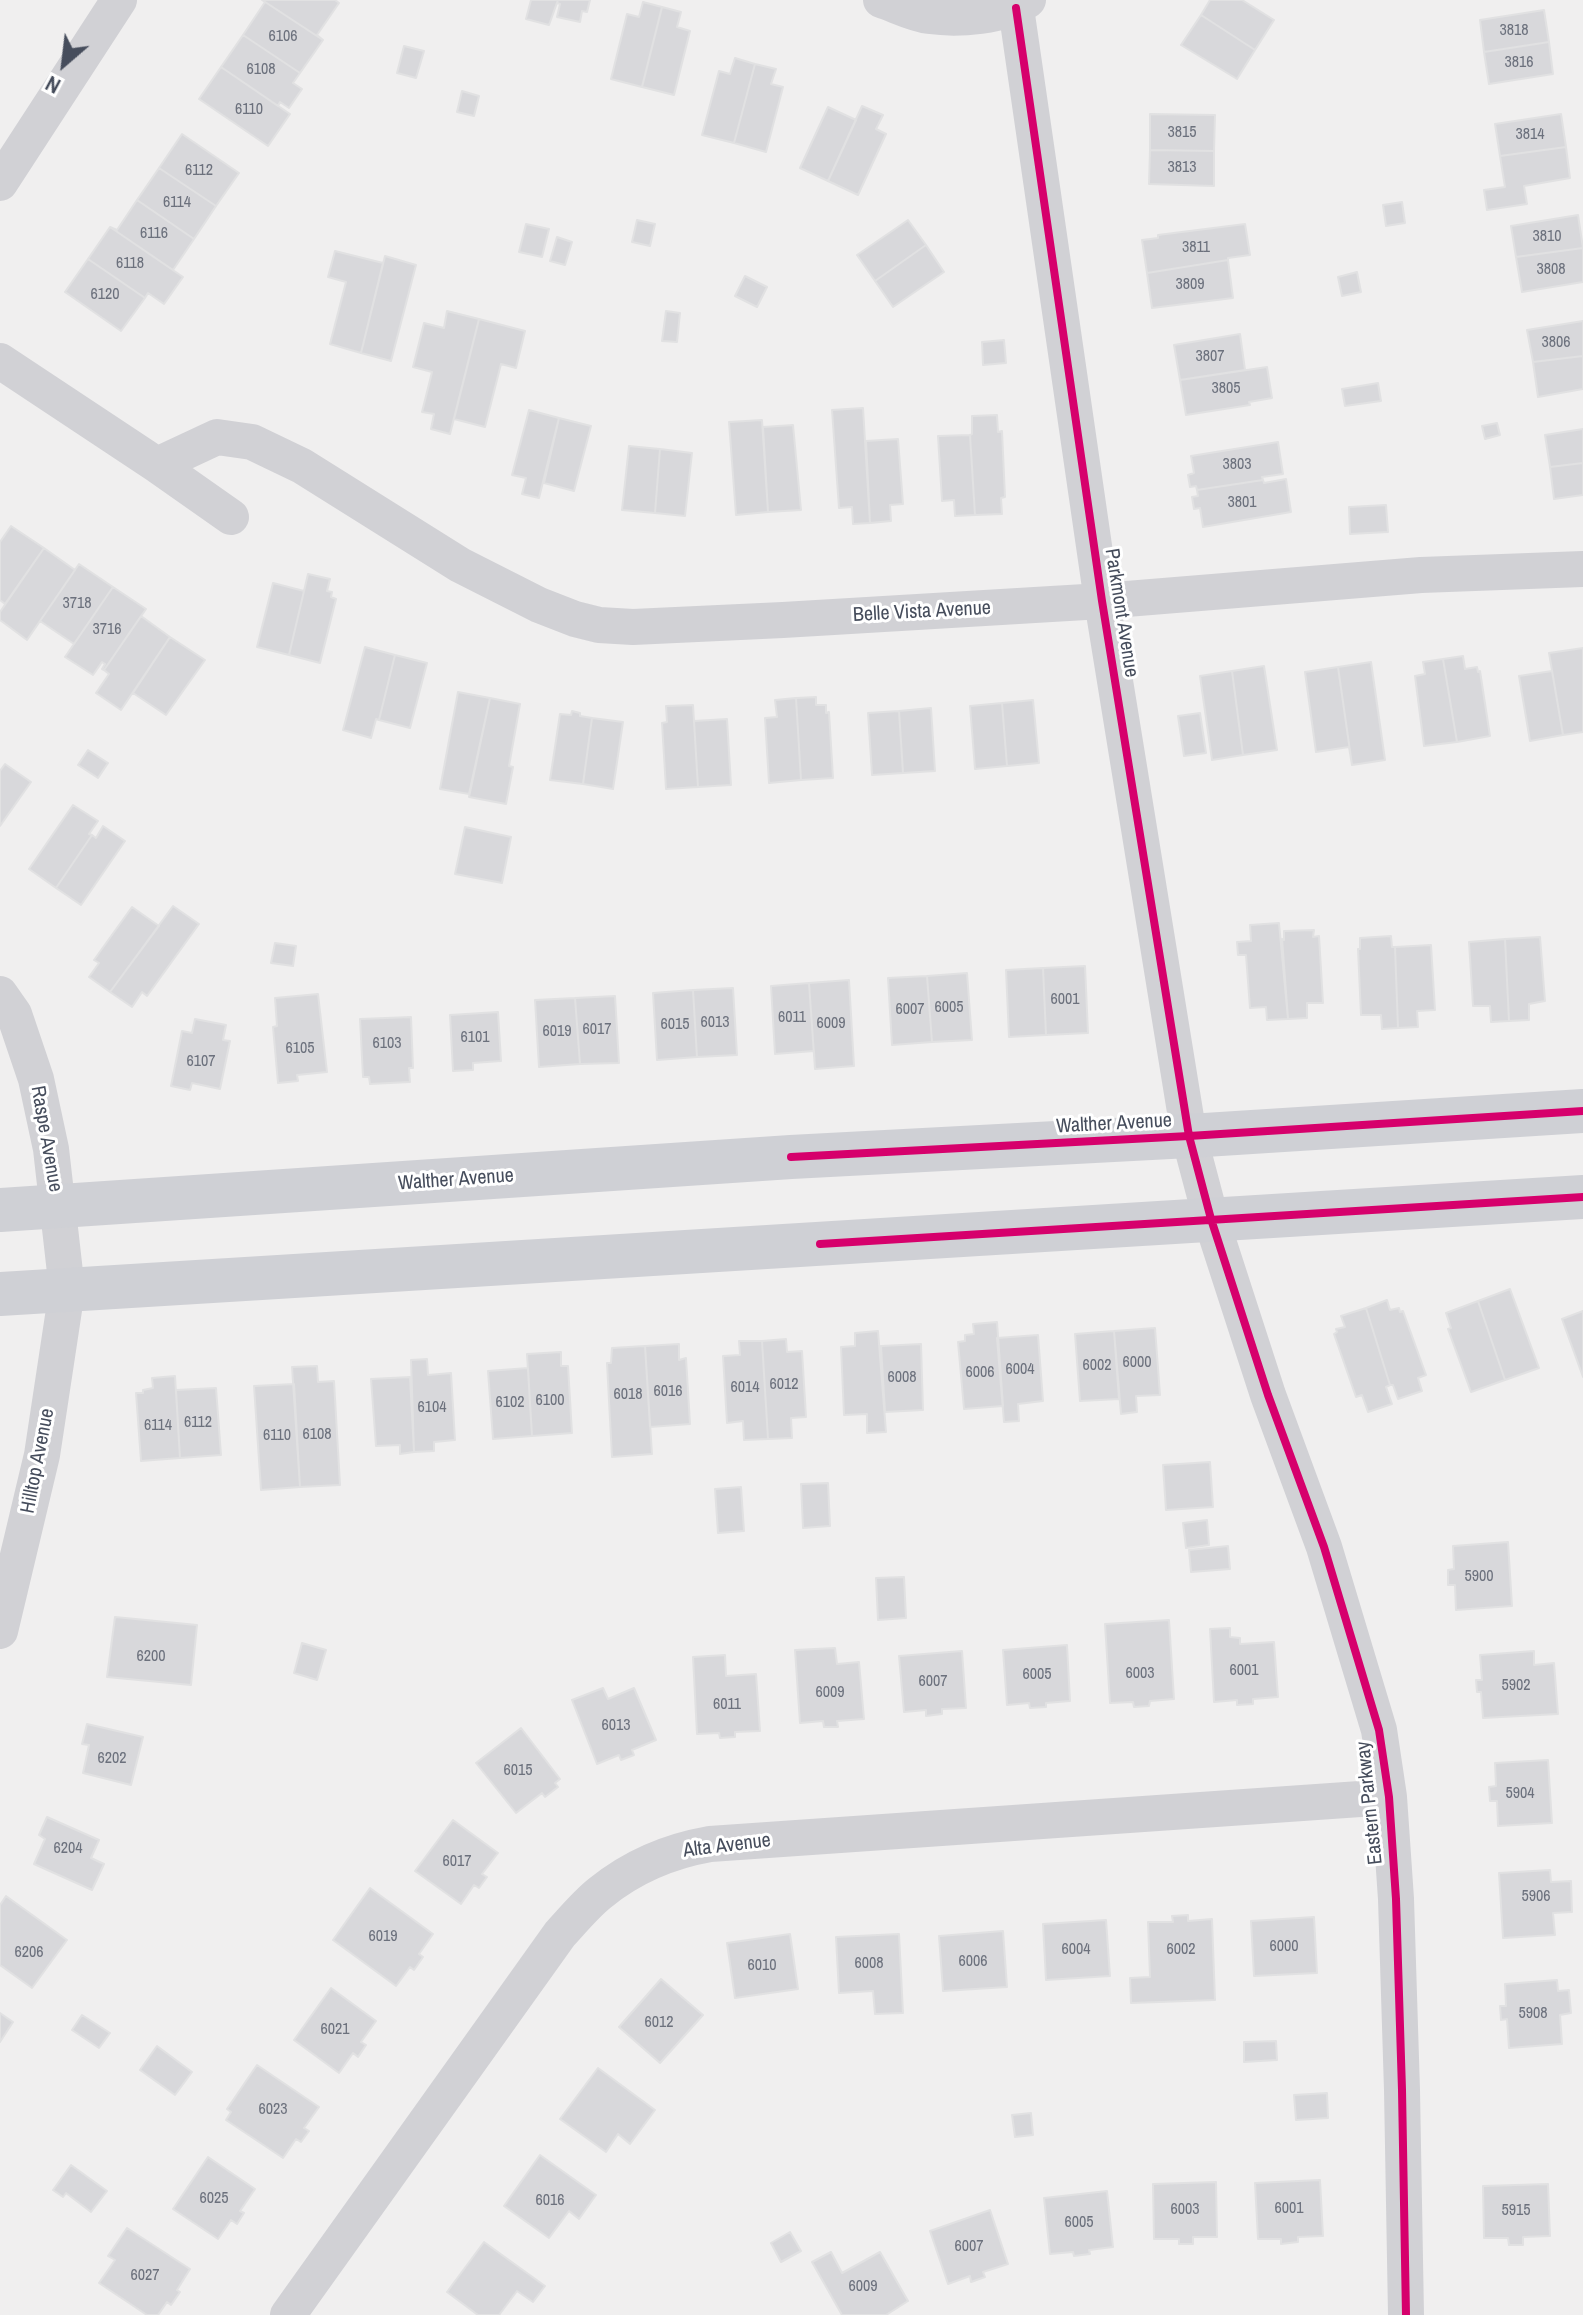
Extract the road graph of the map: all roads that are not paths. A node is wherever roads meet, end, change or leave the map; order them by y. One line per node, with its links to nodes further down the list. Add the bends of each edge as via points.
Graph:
1 (119, 0): 4 (street)
2 (881, 0): 3 (street, Parkmont Avenue, via 927,16 968,17)
3 (1022, 4): 9 (street, Parkmont Avenue)
4 (0, 183)
5 (0, 361): 6 (street)
6 (157, 465): 7 (street); 9 (street, Belle Vista Avenue, via 217,437 252,442 302,466 460,565 539,605 599,625)
7 (231, 517)
8 (1583, 569): 9 (street, Belle Vista Avenue, via 1421,575)
9 (1102, 601): 12 (street, Parkmont Avenue)
10 (0, 994): 14 (street, Raspe Avenue, via 14,1014 36,1079)
11 (1583, 1111): 12 (main road, Walther Avenue)
12 (1189, 1136): 14 (main road, Walther Avenue); 16 (street, Parkmont Avenue)
13 (1583, 1197): 16 (main road)
14 (58, 1206): 15 (main road, Walther Avenue); 17 (street, Raspe Avenue)
15 (0, 1210)
16 (1211, 1219): 17 (main road); 20 (street, Eastern Parkway, via 1359,1657 1379,1730)
17 (67, 1290): 18 (main road); 19 (street, Hilltop Avenue, via 42,1455)
18 (0, 1294)
19 (0, 1631)
20 (1389, 1797): 21 (street, Alta Avenue, via 710,1844 652,1859 601,1892 560,1934); 22 (street, Eastern Parkway)
21 (288, 2315)
22 (1406, 2315)

